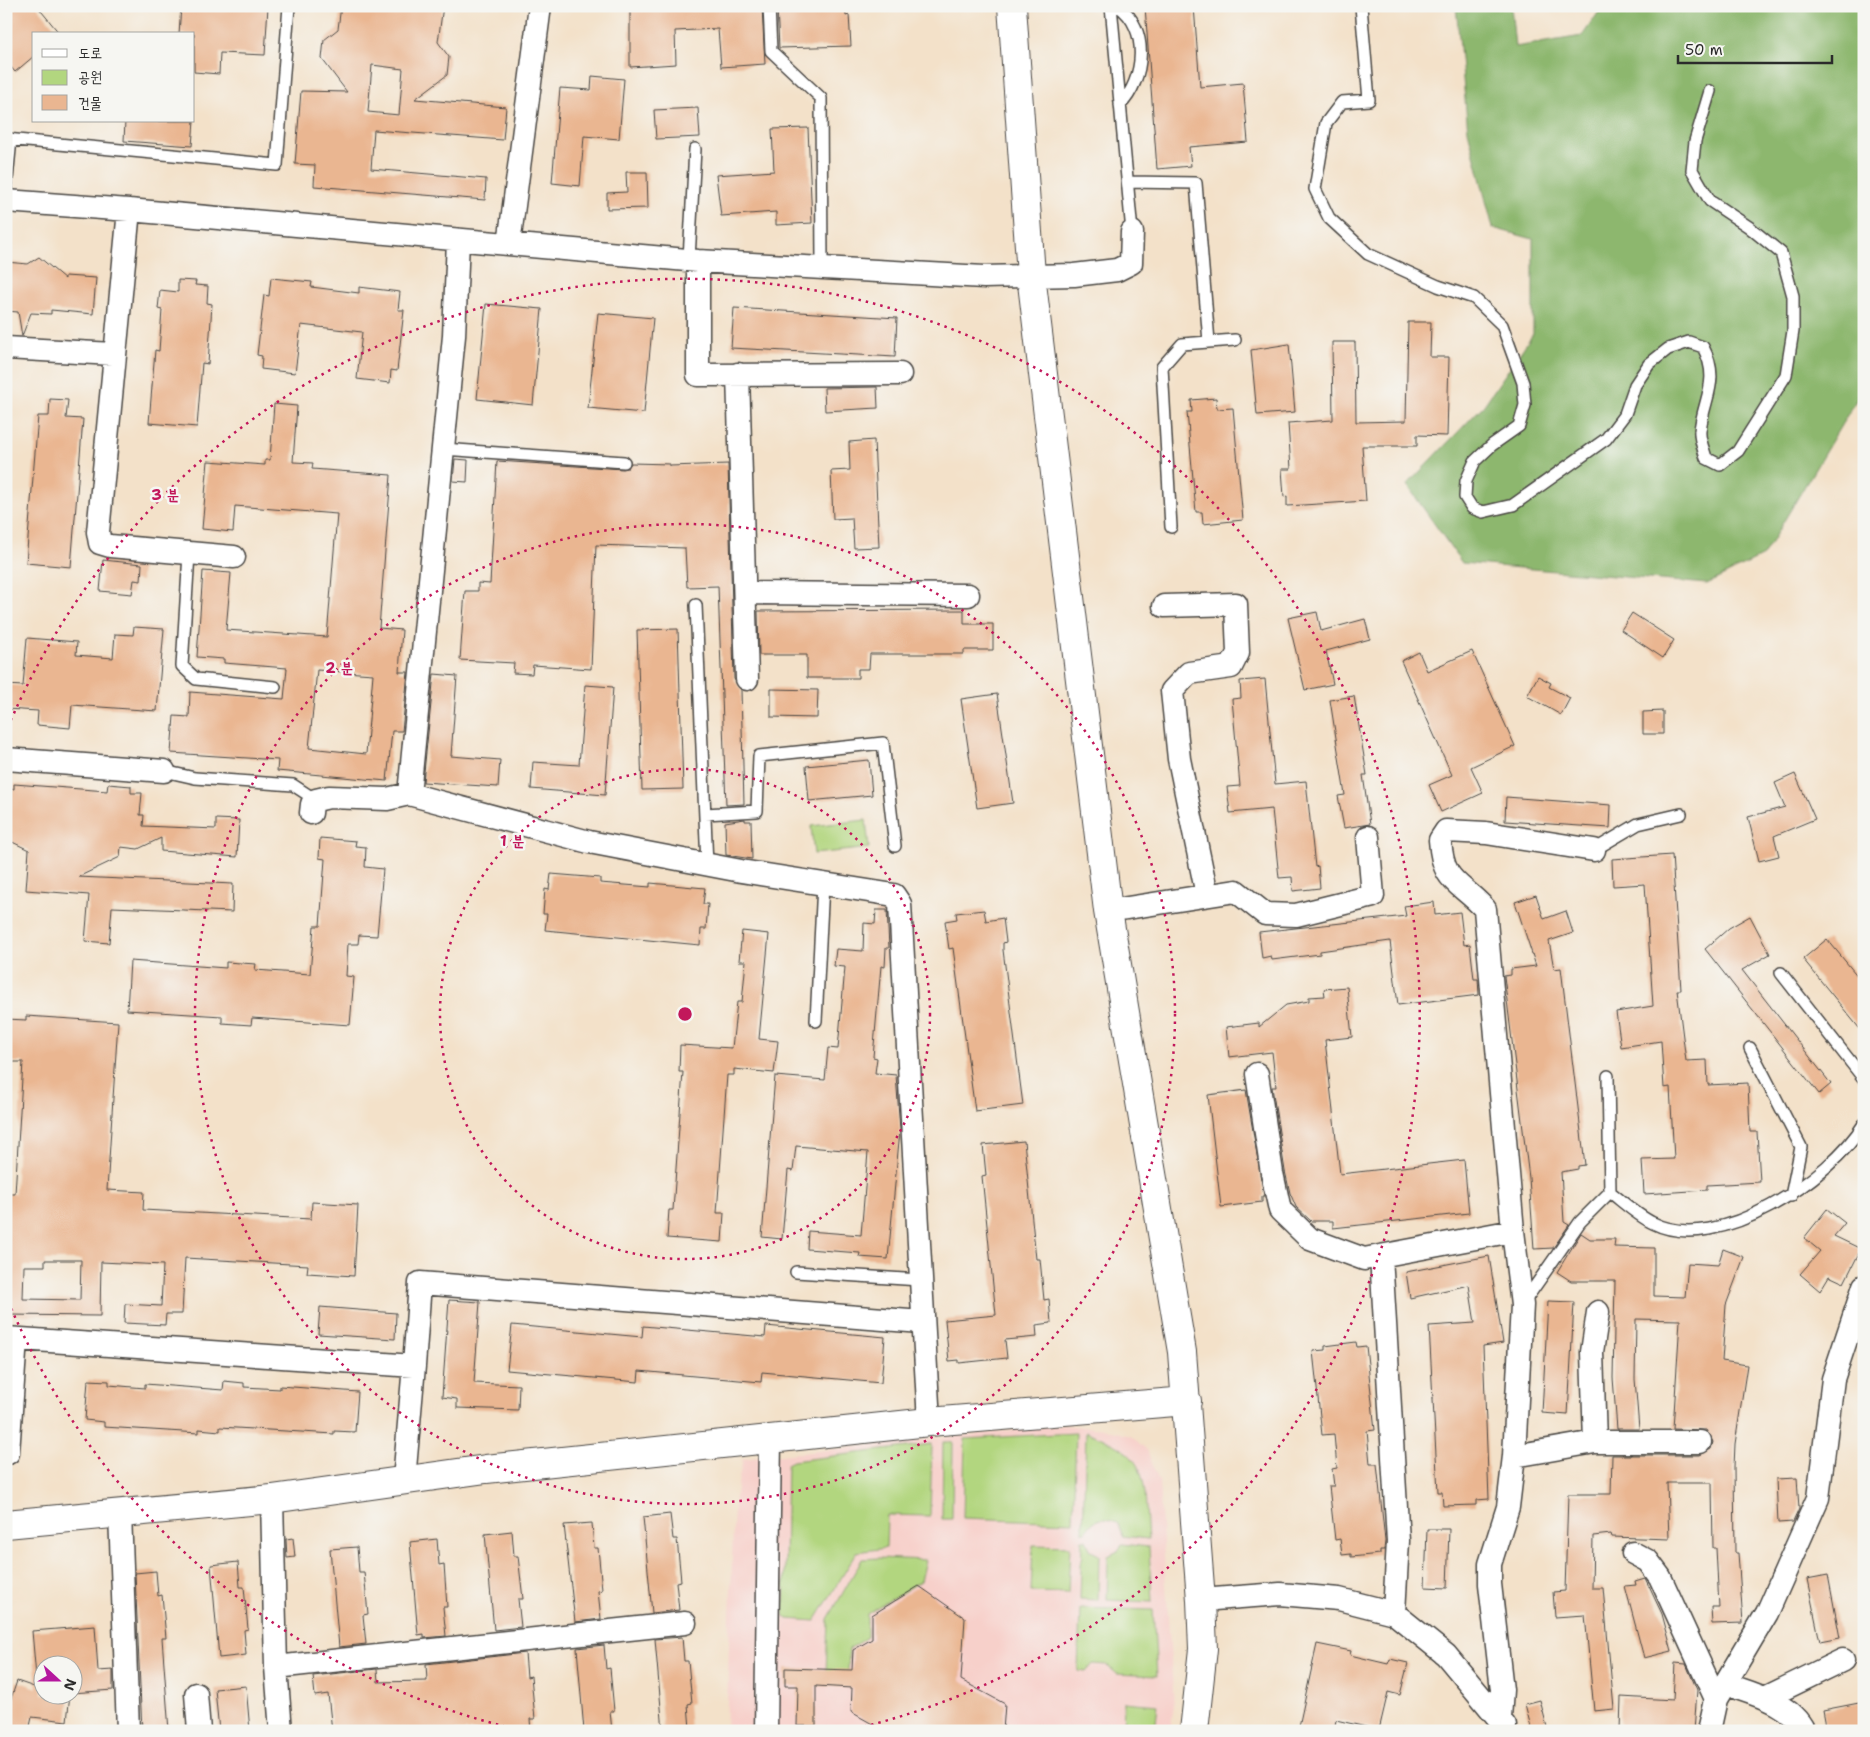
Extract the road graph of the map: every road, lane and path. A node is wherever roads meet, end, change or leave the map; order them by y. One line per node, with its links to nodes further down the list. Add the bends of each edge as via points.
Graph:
1 (289, 6): 10 (lane, via 278,165)
2 (540, 6): 18 (street)
3 (769, 6): 20 (lane, via 771,51 821,98)
4 (1012, 6): 21 (main road)
5 (1111, 6): 9 (lane)
6 (1118, 6): 9 (lane, via 1131,21 1140,46 1136,81 1131,95)
7 (1361, 6): 8 (lane, via 1369,100 1342,102 1326,123 1314,189 1329,218 1368,254 1438,286 1474,298 1502,325 1523,382 1525,405 1519,426 1475,461 1466,481 1466,498 1472,508 1483,512 1513,505 1606,439 1625,414 1635,384 1649,364 1668,349 1689,342 1703,347 1711,363 1709,392 1700,433 1706,458 1720,465 1738,451 1786,375 1793,331 1793,296 1781,254 1710,201 1692,170)
8 (1710, 90)
9 (1120, 105): 12 (lane)
10 (9, 139): 13 (lane)
11 (695, 149): 19 (lane)
12 (1128, 182): 16 (lane); 23 (lane, via 1196,183)
13 (6, 190)
14 (6, 202): 15 (street)
15 (129, 210): 17 (street); 25 (street)
16 (1132, 232): 21 (street, via 1131,262 1117,270)
17 (458, 240): 18 (street); 28 (street, via 454,336)
18 (509, 244): 19 (street)
19 (694, 260): 20 (street); 26 (street, via 698,375)
20 (822, 267): 21 (street, via 984,277)
21 (1031, 275): 51 (main road)
22 (1235, 340): 23 (lane)
23 (1209, 342): 30 (lane, via 1182,344 1162,367)
24 (6, 348): 25 (street)
25 (114, 354): 31 (street, via 98,532 100,543)
26 (738, 374): 27 (street); 33 (street)
27 (900, 374)
28 (443, 449): 29 (lane); 41 (street)
29 (624, 462)
30 (1171, 527)
31 (189, 554): 32 (street); 38 (lane, via 182,666 196,679)
32 (234, 558)
33 (745, 594): 34 (street); 37 (street)
34 (968, 594)
35 (696, 605): 43 (lane)
36 (1164, 606): 50 (street, via 1236,604 1238,653 1231,667 1189,673 1172,691 1179,759)
37 (747, 679)
38 (275, 687)
39 (6, 759): 40 (street)
40 (164, 770): 42 (lane, via 195,778 293,784)
41 (408, 794): 42 (street, via 387,798 328,797); 48 (street, via 589,842)
42 (314, 806)
43 (705, 814): 46 (lane, via 757,811 759,756 883,743); 48 (lane)
44 (1681, 814): 47 (lane, via 1638,824)
45 (1368, 837): 50 (street, via 1373,896 1296,915 1265,914 1236,891)
46 (895, 846)
47 (1594, 850): 61 (street, via 1486,833 1446,831 1440,840 1441,860 1451,881 1472,895 1485,909)
48 (707, 865): 49 (street)
49 (823, 884): 53 (lane); 64 (street, via 894,896 900,904)
50 (1207, 896): 51 (street)
51 (1108, 911): 71 (main road, via 1182,1352)
52 (1780, 973): 57 (lane)
53 (816, 1021)
54 (1750, 1048): 60 (lane, via 1800,1147)
55 (1257, 1074): 62 (street, via 1280,1210 1310,1239 1364,1259)
56 (1608, 1076): 59 (lane)
57 (1864, 1078)
58 (1864, 1124): 60 (lane, via 1854,1141)
59 (1610, 1192): 60 (lane, via 1653,1224 1687,1231 1741,1222); 66 (lane, via 1580,1222)
60 (1791, 1196)
61 (1513, 1230): 62 (street); 66 (street)
62 (1381, 1256): 84 (street, via 1398,1540)
63 (796, 1272): 64 (lane)
64 (920, 1280): 68 (street)
65 (1864, 1286): 88 (street, via 1833,1380 1818,1498 1767,1612)
66 (1522, 1305): 77 (street)
67 (1598, 1312): 74 (street, via 1592,1352)
68 (922, 1322): 70 (street, via 420,1283); 72 (street)
69 (11, 1338): 70 (street); 76 (street)
70 (414, 1366): 78 (street)
71 (1187, 1401): 72 (main road); 83 (main road)
72 (929, 1422): 73 (main road)
73 (770, 1438): 78 (main road, via 486,1468); 95 (street)
74 (1595, 1442): 75 (street); 77 (street)
75 (1700, 1442)
76 (8, 1453)
77 (1514, 1456): 91 (street, via 1508,1507 1490,1564)
78 (404, 1480): 79 (main road)
79 (272, 1499): 80 (main road); 87 (street)
80 (120, 1513): 81 (main road); 92 (street)
81 (6, 1524)
82 (1632, 1553): 88 (street, via 1648,1561 1660,1577)
83 (1201, 1600): 84 (street, via 1280,1594 1339,1599); 96 (main road, via 1203,1649)
84 (1394, 1613): 91 (street, via 1446,1655)
85 (685, 1623): 87 (street)
86 (1843, 1660): 90 (street)
87 (276, 1667): 94 (street)
88 (1720, 1692): 90 (street); 97 (street)
89 (196, 1694): 93 (street)
90 (1765, 1698): 98 (street, via 1793,1714)
91 (1504, 1724)
92 (128, 1730)
93 (199, 1731)
94 (281, 1731)
95 (766, 1731)
96 (1194, 1731)
97 (1709, 1731)
98 (1804, 1731)

